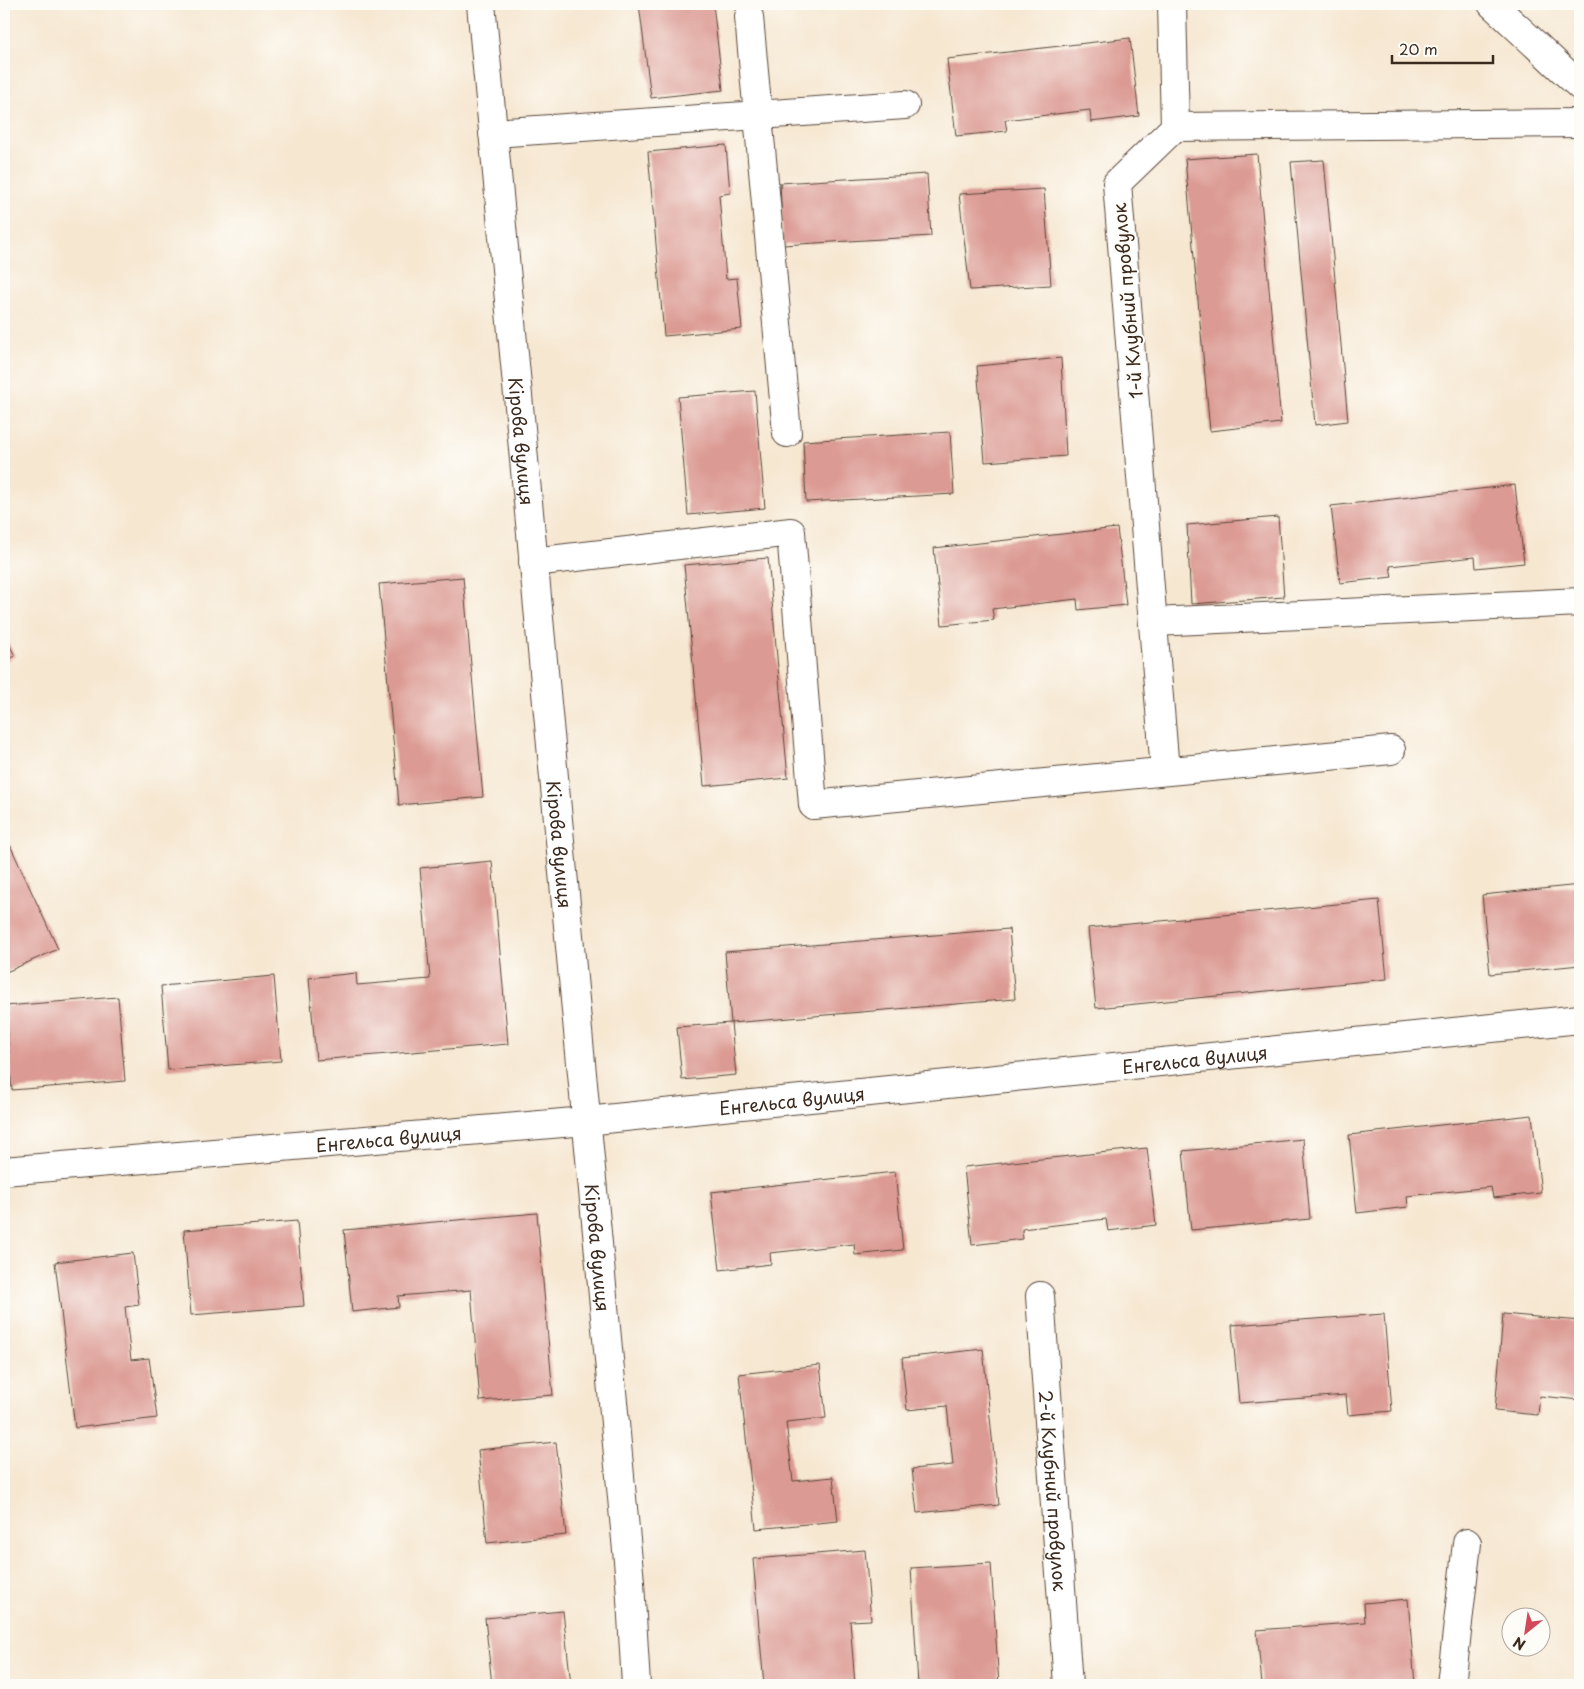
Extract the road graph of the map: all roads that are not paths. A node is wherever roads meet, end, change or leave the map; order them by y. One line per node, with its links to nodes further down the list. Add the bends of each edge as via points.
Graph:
1 (481, 4): 10 (street, Кірова вулиця)
2 (1172, 4): 9 (street)
3 (1492, 4): 5 (street)
4 (749, 17): 7 (street)
5 (1580, 86)
6 (905, 105): 7 (street)
7 (758, 115): 10 (street); 11 (street)
8 (1580, 123): 9 (street)
9 (1174, 127): 14 (street, 1-й Клубний провулок, via 1117,183)
10 (493, 133): 12 (street, Кірова вулиця)
11 (787, 433)
12 (533, 562): 16 (street, via 791,532 813,804); 18 (street, Кірова вулиця)
13 (1580, 602): 14 (street)
14 (1154, 622): 16 (street)
15 (1391, 750): 16 (street)
16 (1165, 771)
17 (1580, 1019): 18 (street, Енгельса вулиця)
18 (586, 1121): 19 (street, Енгельса вулиця); 22 (street, Кірова вулиця, via 630,1582)
19 (4, 1171)
20 (1040, 1296): 23 (street, 2-й Клубний провулок)
21 (1467, 1543): 24 (street)
22 (636, 1685)
23 (1068, 1685)
24 (1451, 1685)

